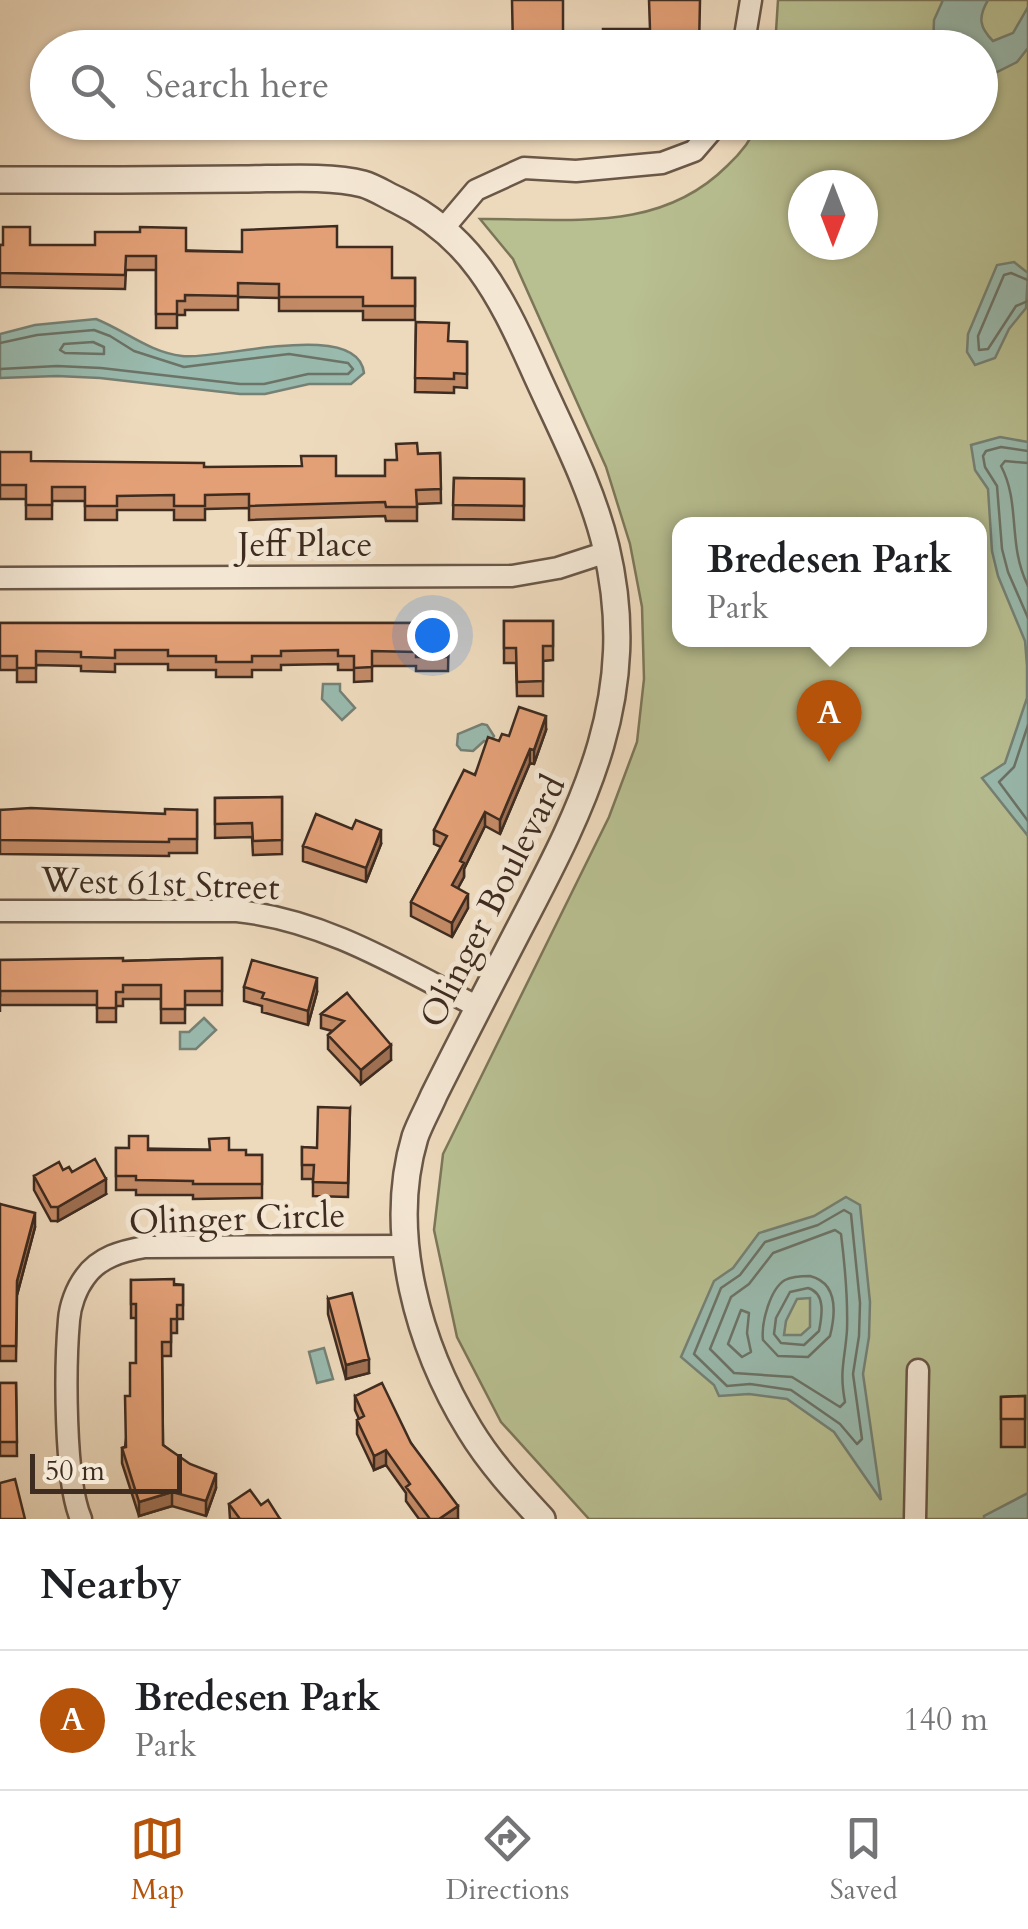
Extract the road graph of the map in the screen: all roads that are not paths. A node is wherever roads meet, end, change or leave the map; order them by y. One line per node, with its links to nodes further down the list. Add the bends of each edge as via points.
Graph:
1 (752, 0): 2 (street)
2 (747, 30)
3 (703, 140): 5 (street, via 694,151 662,162 576,171 524,168 476,190)
4 (0, 180): 5 (street, Olinger Boulevard, via 362,184)
5 (442, 228): 6 (street, Olinger Boulevard, via 482,271 516,328)
6 (607, 552): 7 (street, Jeff Place, via 512,576); 9 (street, Olinger Boulevard, via 616,602 615,660 610,718 595,774)
7 (0, 578)
8 (0, 911): 9 (street, West 61st Street, via 274,915 346,940)
9 (478, 1007): 10 (street, Olinger Boulevard, via 416,1135 406,1180)
10 (406, 1246): 12 (street, Olinger Circle, via 144,1247 102,1260 86,1276 69,1317 69,1446); 13 (street, Olinger Boulevard, via 443,1382 482,1449)
11 (918, 1370): 14 (street)
12 (80, 1519)
13 (542, 1519)
14 (914, 1519)

